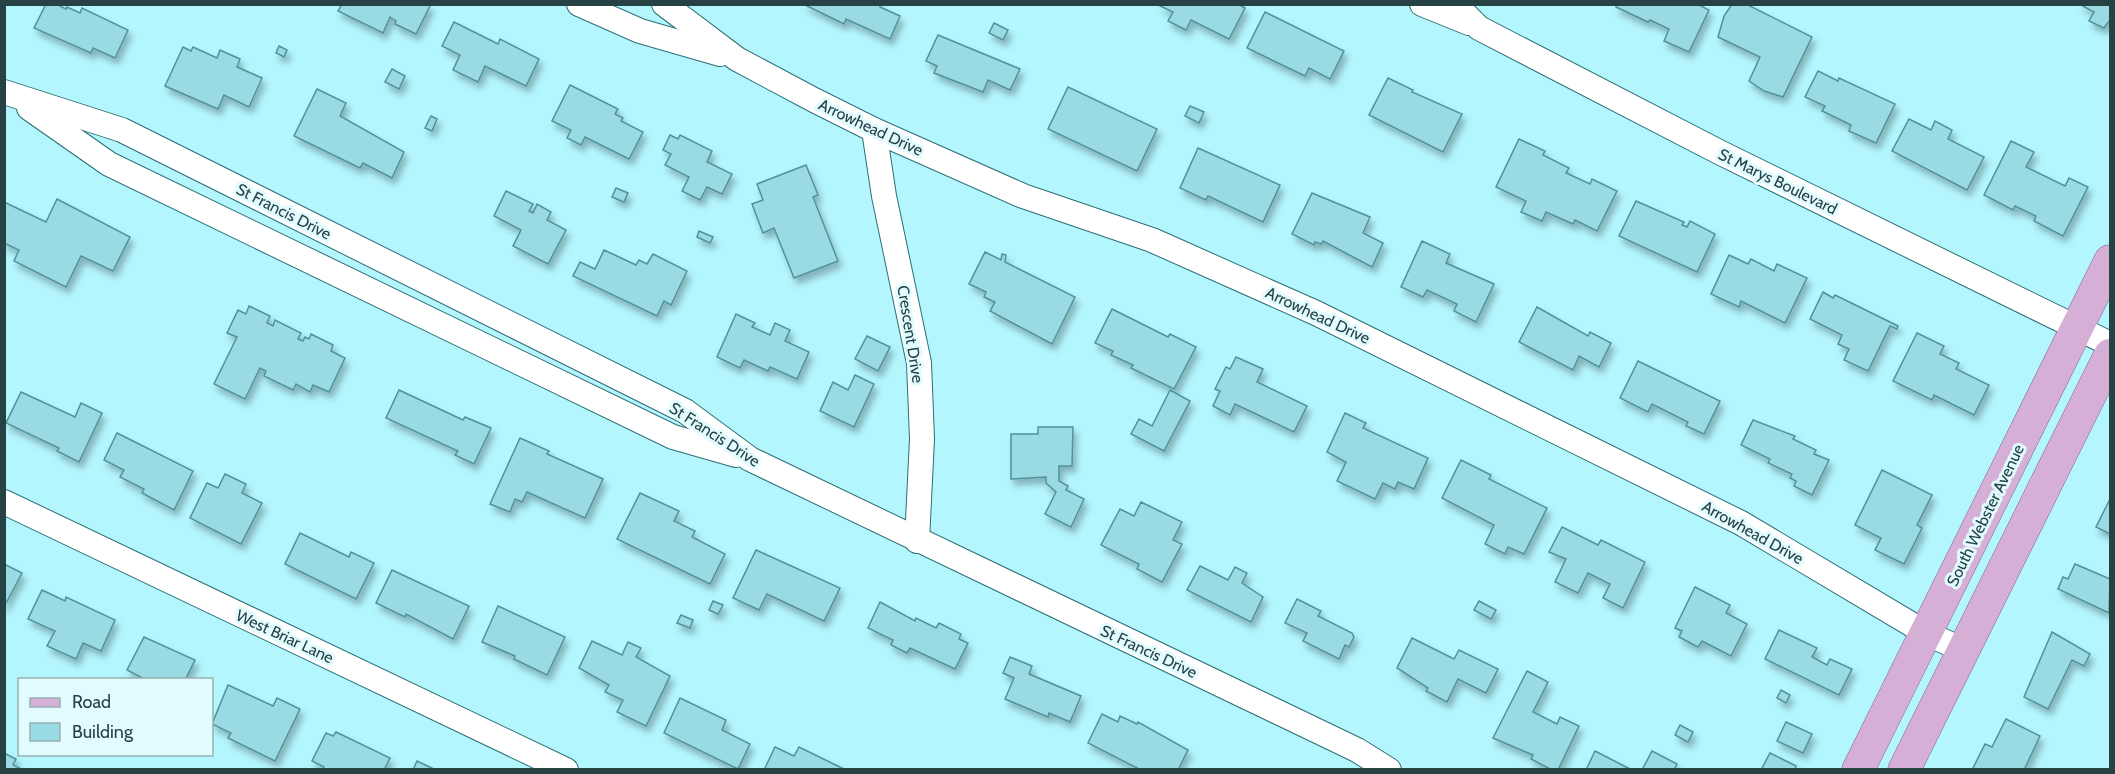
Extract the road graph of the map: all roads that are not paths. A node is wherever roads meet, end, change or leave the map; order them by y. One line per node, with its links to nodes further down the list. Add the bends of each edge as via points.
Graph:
1 (579, 4): 6 (street, via 640,31)
2 (664, 4): 6 (street, Arrowhead Drive)
3 (1422, 4): 5 (street)
4 (1455, 4): 5 (street, St Marys Boulevard)
5 (1479, 28): 10 (street, St Marys Boulevard, via 1721,153)
6 (737, 59): 8 (street, Arrowhead Drive)
7 (8, 94): 13 (street, via 109,164 673,437); 13 (street, St Francis Drive, via 122,130 685,411)
8 (874, 130): 15 (street, Crescent Drive, via 919,363 922,439); 16 (street, Arrowhead Drive, via 1023,196 1152,240 1316,313 1741,523)
9 (2110, 261): 10 (main road, South Webster Avenue)
10 (2078, 328): 11 (street, St Marys Boulevard); 16 (main road, South Webster Avenue)
11 (2110, 344)
12 (2110, 355): 17 (main road)
13 (750, 459): 15 (street, St Francis Drive)
14 (4, 502): 18 (street, West Briar Lane)
15 (917, 541): 19 (street, St Francis Drive, via 1346,745)
16 (1926, 633): 17 (street, Arrowhead Drive); 20 (main road, South Webster Avenue)
17 (1963, 650): 21 (main road)
18 (566, 770)
19 (1389, 770)
20 (1858, 770)
21 (1904, 770)

